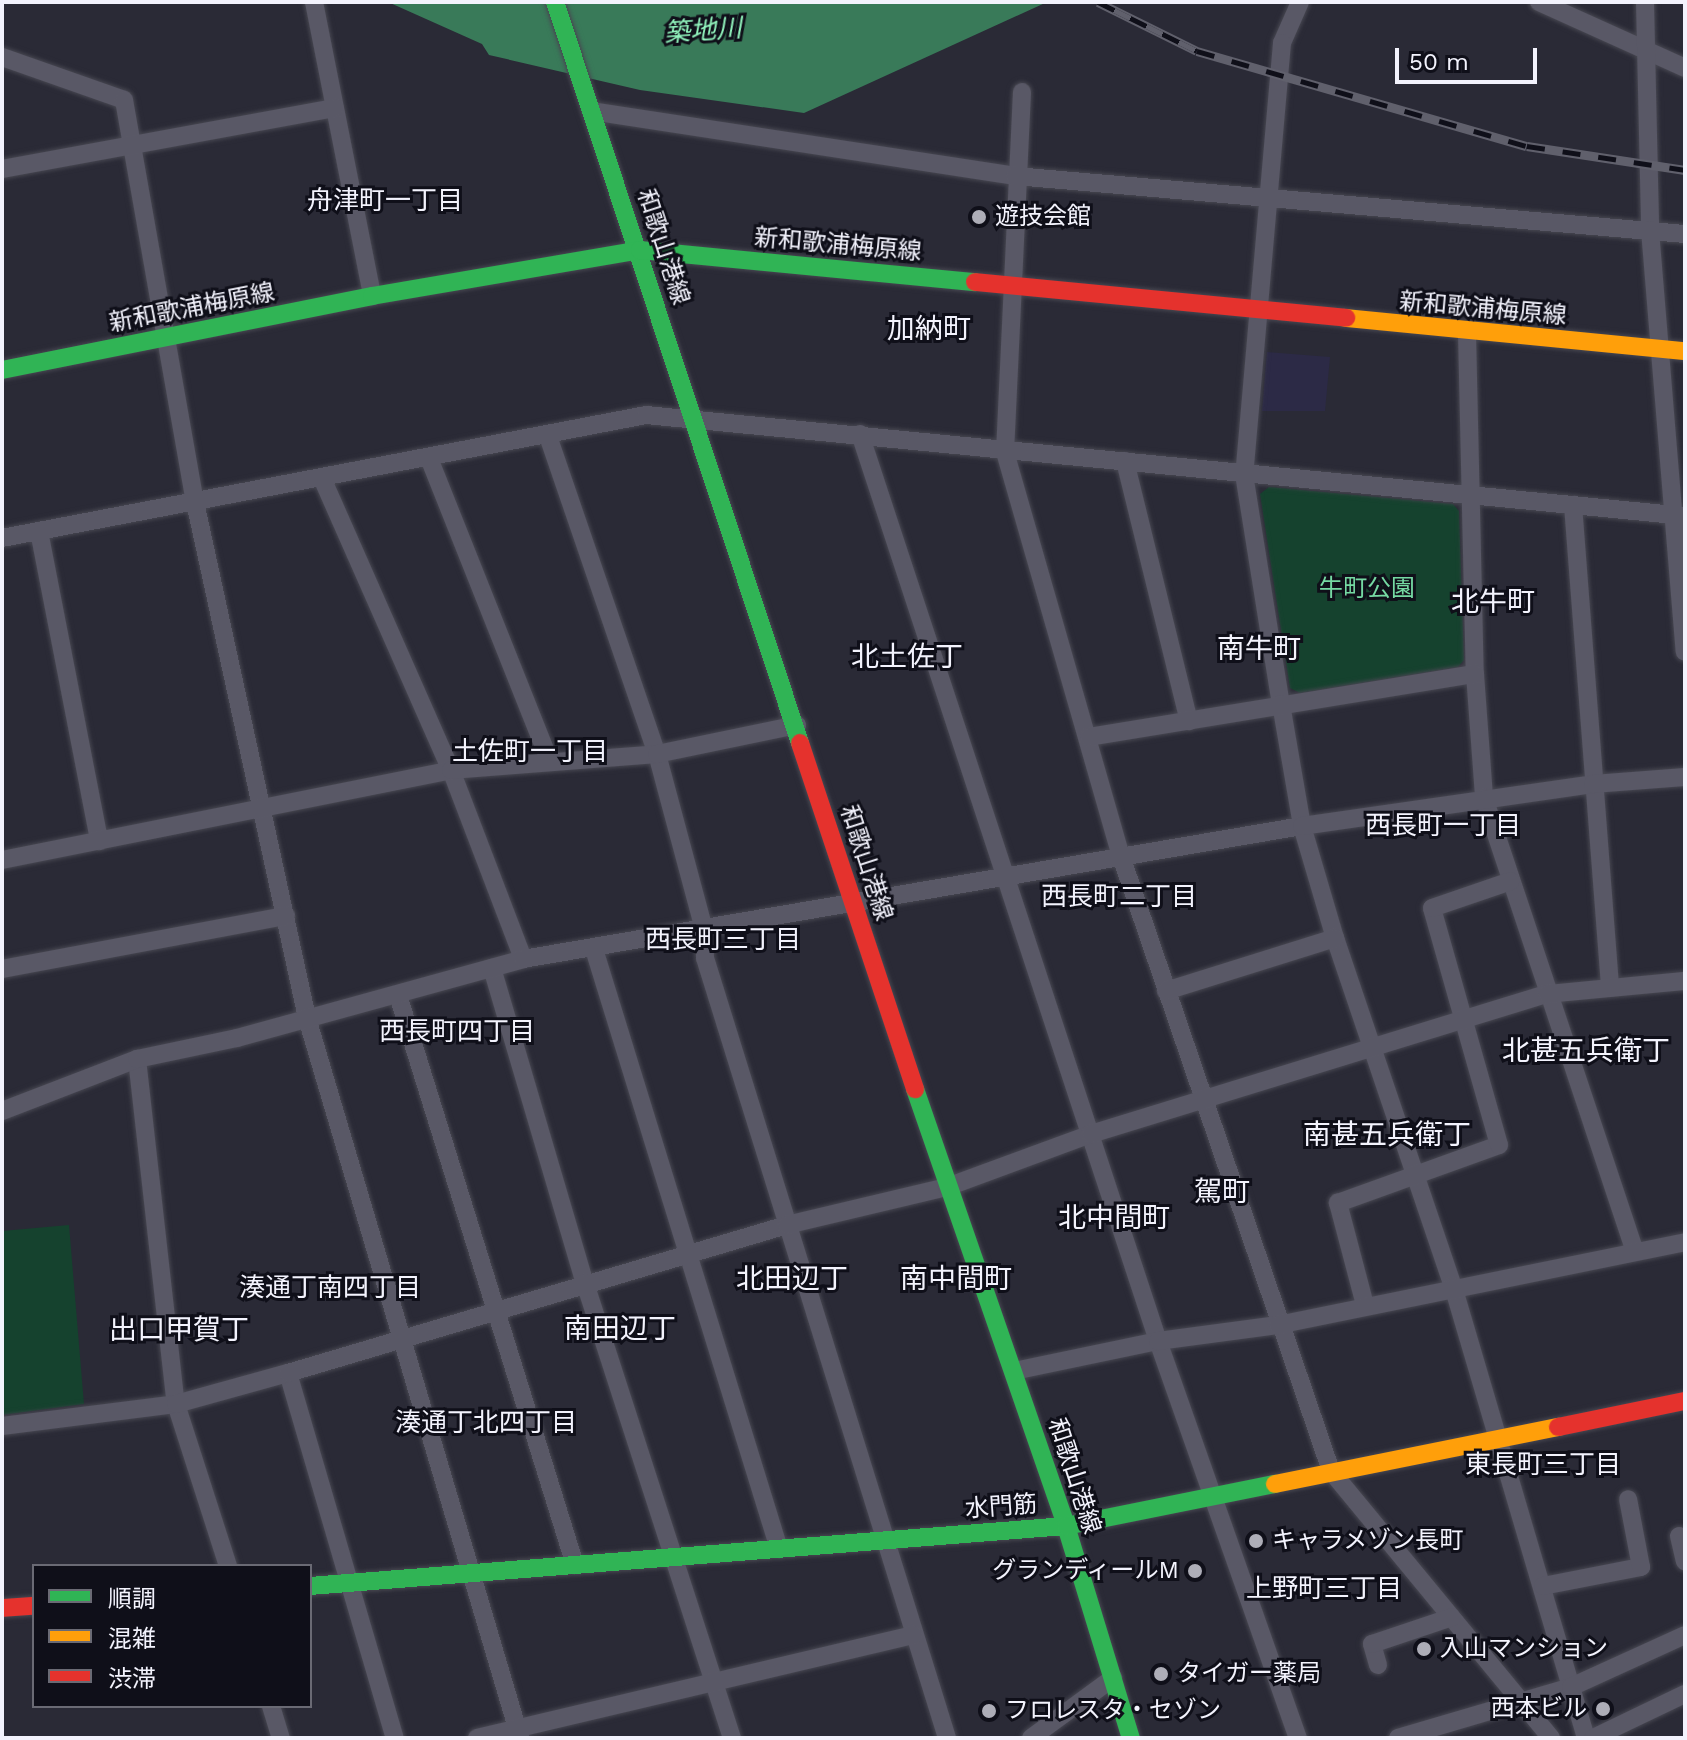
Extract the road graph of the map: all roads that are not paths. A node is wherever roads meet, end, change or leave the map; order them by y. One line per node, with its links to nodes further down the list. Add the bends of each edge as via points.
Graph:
1 (314, 2): 10 (street)
2 (555, 2): 11 (main road, 和歌山港線)
3 (1300, 2): 15 (street, via 1282,43)
4 (1539, 2): 6 (street)
5 (1645, 2): 6 (street)
6 (1649, 53): 8 (street); 16 (street)
7 (2, 57): 12 (street, via 124,100)
8 (1685, 68)
9 (1022, 92): 14 (street)
10 (334, 108): 12 (street); 20 (street)
11 (591, 111): 14 (street); 18 (main road, 和歌山港線)
12 (131, 146): 13 (street); 23 (street)
13 (2, 169)
14 (1015, 176): 15 (street); 19 (street)
15 (1267, 200): 16 (street); 21 (street)
16 (1650, 230): 17 (street); 24 (street)
17 (1685, 234)
18 (640, 250): 19 (main road, 新和歌浦梅原線); 20 (main road, 新和歌浦梅原線); 26 (main road, 和歌山港線)
19 (1011, 285): 21 (main road, 新和歌浦梅原線); 29 (street)
20 (372, 296): 23 (main road, 新和歌浦梅原線)
21 (1256, 310): 22 (main road, 新和歌浦梅原線); 32 (street)
22 (1467, 333): 24 (main road, 新和歌浦梅原線); 34 (street)
23 (166, 338): 25 (main road, 新和歌浦梅原線); 35 (street)
24 (1677, 350): 37 (street)
25 (2, 370)
26 (693, 420): 27 (street); 28 (street, via 646,415); 44 (main road, 和歌山港線)
27 (860, 434): 29 (street); 57 (street)
28 (548, 436): 30 (street); 46 (street)
29 (1005, 452): 31 (street); 45 (street)
30 (429, 458): 33 (street); 47 (street)
31 (1125, 461): 32 (street); 43 (street)
32 (1244, 474): 34 (street); 42 (street)
33 (322, 478): 35 (street); 48 (street)
34 (1470, 495): 36 (street); 41 (street)
35 (195, 502): 38 (street); 52 (street)
36 (1573, 505): 37 (street); 50 (street)
37 (1679, 515): 40 (street)
38 (39, 531): 39 (street); 54 (street)
39 (2, 538)
40 (1685, 652)
41 (1475, 674): 42 (street); 51 (street)
42 (1281, 704): 43 (street); 53 (street)
43 (1189, 721): 45 (street)
44 (797, 725): 46 (street); 59 (main road, 和歌山港線)
45 (1089, 737): 55 (street)
46 (657, 754): 47 (street); 61 (street)
47 (550, 762): 48 (street)
48 (451, 770): 52 (street); 64 (street)
49 (1685, 777): 50 (street)
50 (1593, 784): 51 (street); 68 (street)
51 (1484, 798): 53 (street); 58 (street)
52 (261, 810): 54 (street); 60 (street)
53 (1302, 826): 55 (street); 62 (street)
54 (99, 841): 56 (street)
55 (1121, 856): 57 (street); 69 (street)
56 (2, 860)
57 (1005, 878): 59 (street); 78 (street)
58 (1511, 881): 70 (street); 73 (street, via 1432,908)
59 (853, 902): 61 (street); 80 (main road, 和歌山港線)
60 (286, 916): 66 (street); 72 (street)
61 (704, 929): 63 (street); 81 (street, via 705,958)
62 (1335, 938): 69 (street); 74 (street)
63 (594, 949): 64 (street); 84 (street)
64 (523, 959): 65 (street)
65 (492, 968): 71 (street); 85 (street)
66 (2, 969)
67 (1685, 981): 68 (street)
68 (1610, 988): 70 (street)
69 (1166, 991): 76 (street)
70 (1547, 994): 73 (street); 83 (street)
71 (398, 995): 72 (street); 88 (street)
72 (307, 1018): 75 (street); 90 (street)
73 (1462, 1021): 74 (street); 79 (street, via 1499,1145)
74 (1374, 1051): 76 (street); 79 (street)
75 (137, 1059): 77 (street); 95 (street)
76 (1203, 1100): 78 (street); 89 (street)
77 (2, 1111)
78 (1091, 1134): 80 (street); 91 (street)
79 (1415, 1174): 86 (street); 87 (street, via 1338,1203)
80 (947, 1187): 81 (street); 92 (main road, 和歌山港線)
81 (787, 1225): 84 (street); 103 (street)
82 (1685, 1242): 83 (street)
83 (1635, 1251): 86 (street)
84 (688, 1254): 85 (street); 104 (street)
85 (585, 1283): 88 (street); 105 (street)
86 (1453, 1286): 87 (street); 97 (street)
87 (1365, 1305): 89 (street)
88 (494, 1309): 90 (street); 108 (street)
89 (1278, 1325): 91 (street); 98 (street)
90 (402, 1335): 93 (street); 109 (street)
91 (1158, 1341): 92 (street); 99 (street)
92 (1014, 1371): 101 (main road, 和歌山港線)
93 (288, 1373): 95 (street); 110 (street)
94 (1685, 1401): 97 (main road, 水門筋)
95 (176, 1404): 96 (street); 107 (street)
96 (2, 1426)
97 (1499, 1437): 98 (main road, 水門筋); 112 (street)
98 (1331, 1471): 99 (main road, 水門筋); 115 (street)
99 (1213, 1498): 101 (main road, 水門筋); 133 (street)
100 (1628, 1499): 112 (street, via 1641,1567)
101 (1066, 1526): 103 (main road, 水門筋); 119 (main road, 和歌山港線)
102 (1679, 1536): 106 (street)
103 (884, 1540): 104 (main road, 水門筋); 116 (street)
104 (779, 1549): 105 (main road, 水門筋)
105 (676, 1557): 108 (main road, 水門筋); 120 (street)
106 (1685, 1561)
107 (227, 1564)
108 (575, 1565): 109 (main road, 水門筋)
109 (473, 1572): 110 (main road, 水門筋); 125 (street)
110 (352, 1582): 111 (main road, 水門筋); 127 (street)
111 (312, 1586)
112 (1543, 1586): 121 (street)
113 (32, 1606): 114 (main road)
114 (2, 1608)
115 (1452, 1617): 118 (street, via 1372,1644); 123 (street)
116 (914, 1635): 120 (street); 130 (street)
117 (1685, 1635): 121 (street)
118 (1378, 1665)
119 (1113, 1678): 131 (street); 132 (main road, 和歌山港線)
120 (715, 1685): 125 (street); 129 (street)
121 (1571, 1687): 123 (street); 136 (street)
122 (1685, 1694): 137 (street)
123 (1523, 1700): 134 (street); 135 (street)
124 (272, 1708): 126 (street)
125 (519, 1734): 128 (street)
126 (281, 1738)
127 (395, 1738)
128 (477, 1738)
129 (732, 1738)
130 (947, 1738)
131 (1031, 1738)
132 (1131, 1738)
133 (1298, 1738)
134 (1398, 1738)
135 (1551, 1738)
136 (1586, 1738)
137 (1593, 1738)

